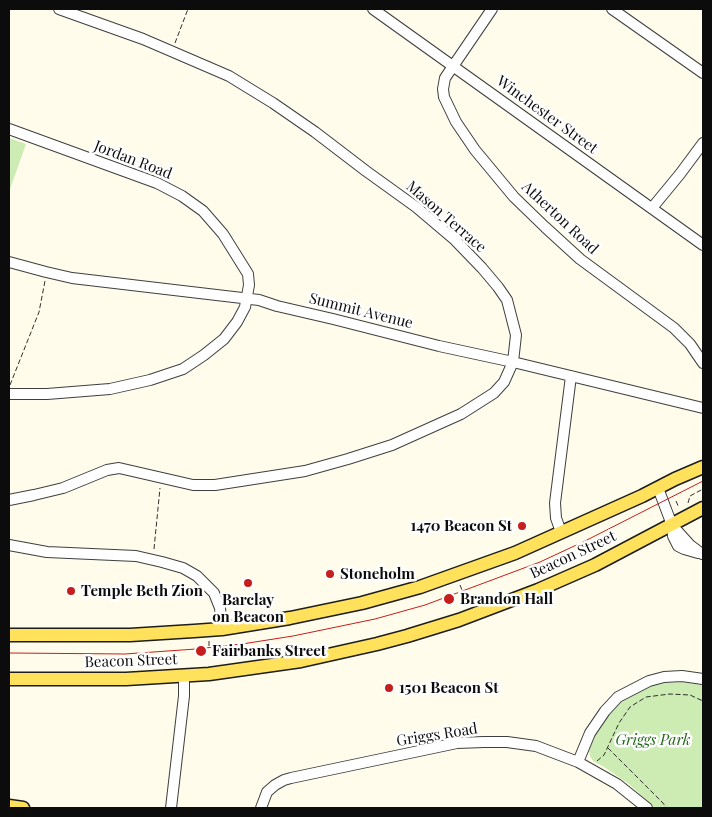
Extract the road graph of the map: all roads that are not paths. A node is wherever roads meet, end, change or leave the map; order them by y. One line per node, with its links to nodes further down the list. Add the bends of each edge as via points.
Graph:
1 (59, 9): 13 (street, Mason Terrace, via 144,39 229,76 315,132 416,207 455,240 507,300 516,335)
2 (373, 9): 5 (street, Winchester Street)
3 (492, 9): 5 (street, Atherton Road)
4 (612, 9): 6 (street)
5 (453, 66): 9 (street, Winchester Street); 14 (street, Atherton Road, via 445,78 444,97 475,150 514,197 580,259 679,332)
6 (703, 73)
7 (9, 130): 12 (street, Jordan Road, via 157,183 182,196 203,211 223,234 248,274)
8 (703, 143): 9 (street)
9 (652, 208): 10 (street, Winchester Street)
10 (703, 245)
11 (9, 262): 12 (street, Summit Avenue, via 81,279)
12 (247, 299): 13 (street, Summit Avenue); 16 (street, via 237,322 224,339 183,368 110,389)
13 (513, 362): 15 (street, Summit Avenue); 20 (street, Mason Terrace, via 504,382 461,414 392,445 348,459 304,471 215,485 193,485 119,468 63,488)
14 (703, 363)
15 (571, 376): 17 (street, Summit Avenue); 23 (street, via 555,503)
16 (9, 394)
17 (703, 408)
18 (703, 467): 19 (main road, Beacon Street)
19 (658, 488): 22 (street); 23 (main road, Beacon Street)
20 (9, 500)
21 (703, 508): 22 (main road, Beacon Street)
22 (672, 525): 25 (street, via 678,546); 28 (main road, Beacon Street, via 566,578 436,627 301,661)
23 (561, 532): 26 (main road, Beacon Street, via 495,561 391,596 311,615)
24 (9, 546): 26 (street, via 47,552 133,556 183,568 201,579 214,593 220,608)
25 (702, 554)
26 (222, 629): 27 (main road, Beacon Street, via 130,635)
27 (9, 635)
28 (184, 676): 29 (main road, Beacon Street); 34 (street)
29 (9, 679)
30 (703, 679): 31 (street, via 664,677 618,697 590,733)
31 (578, 762): 35 (street, Griggs Road, via 536,746 507,742 457,744 284,780 268,792); 36 (street, Griggs Road, via 617,784)
32 (9, 806): 33 (main road)
33 (23, 808)
34 (171, 808)
35 (261, 808)
36 (647, 808)

